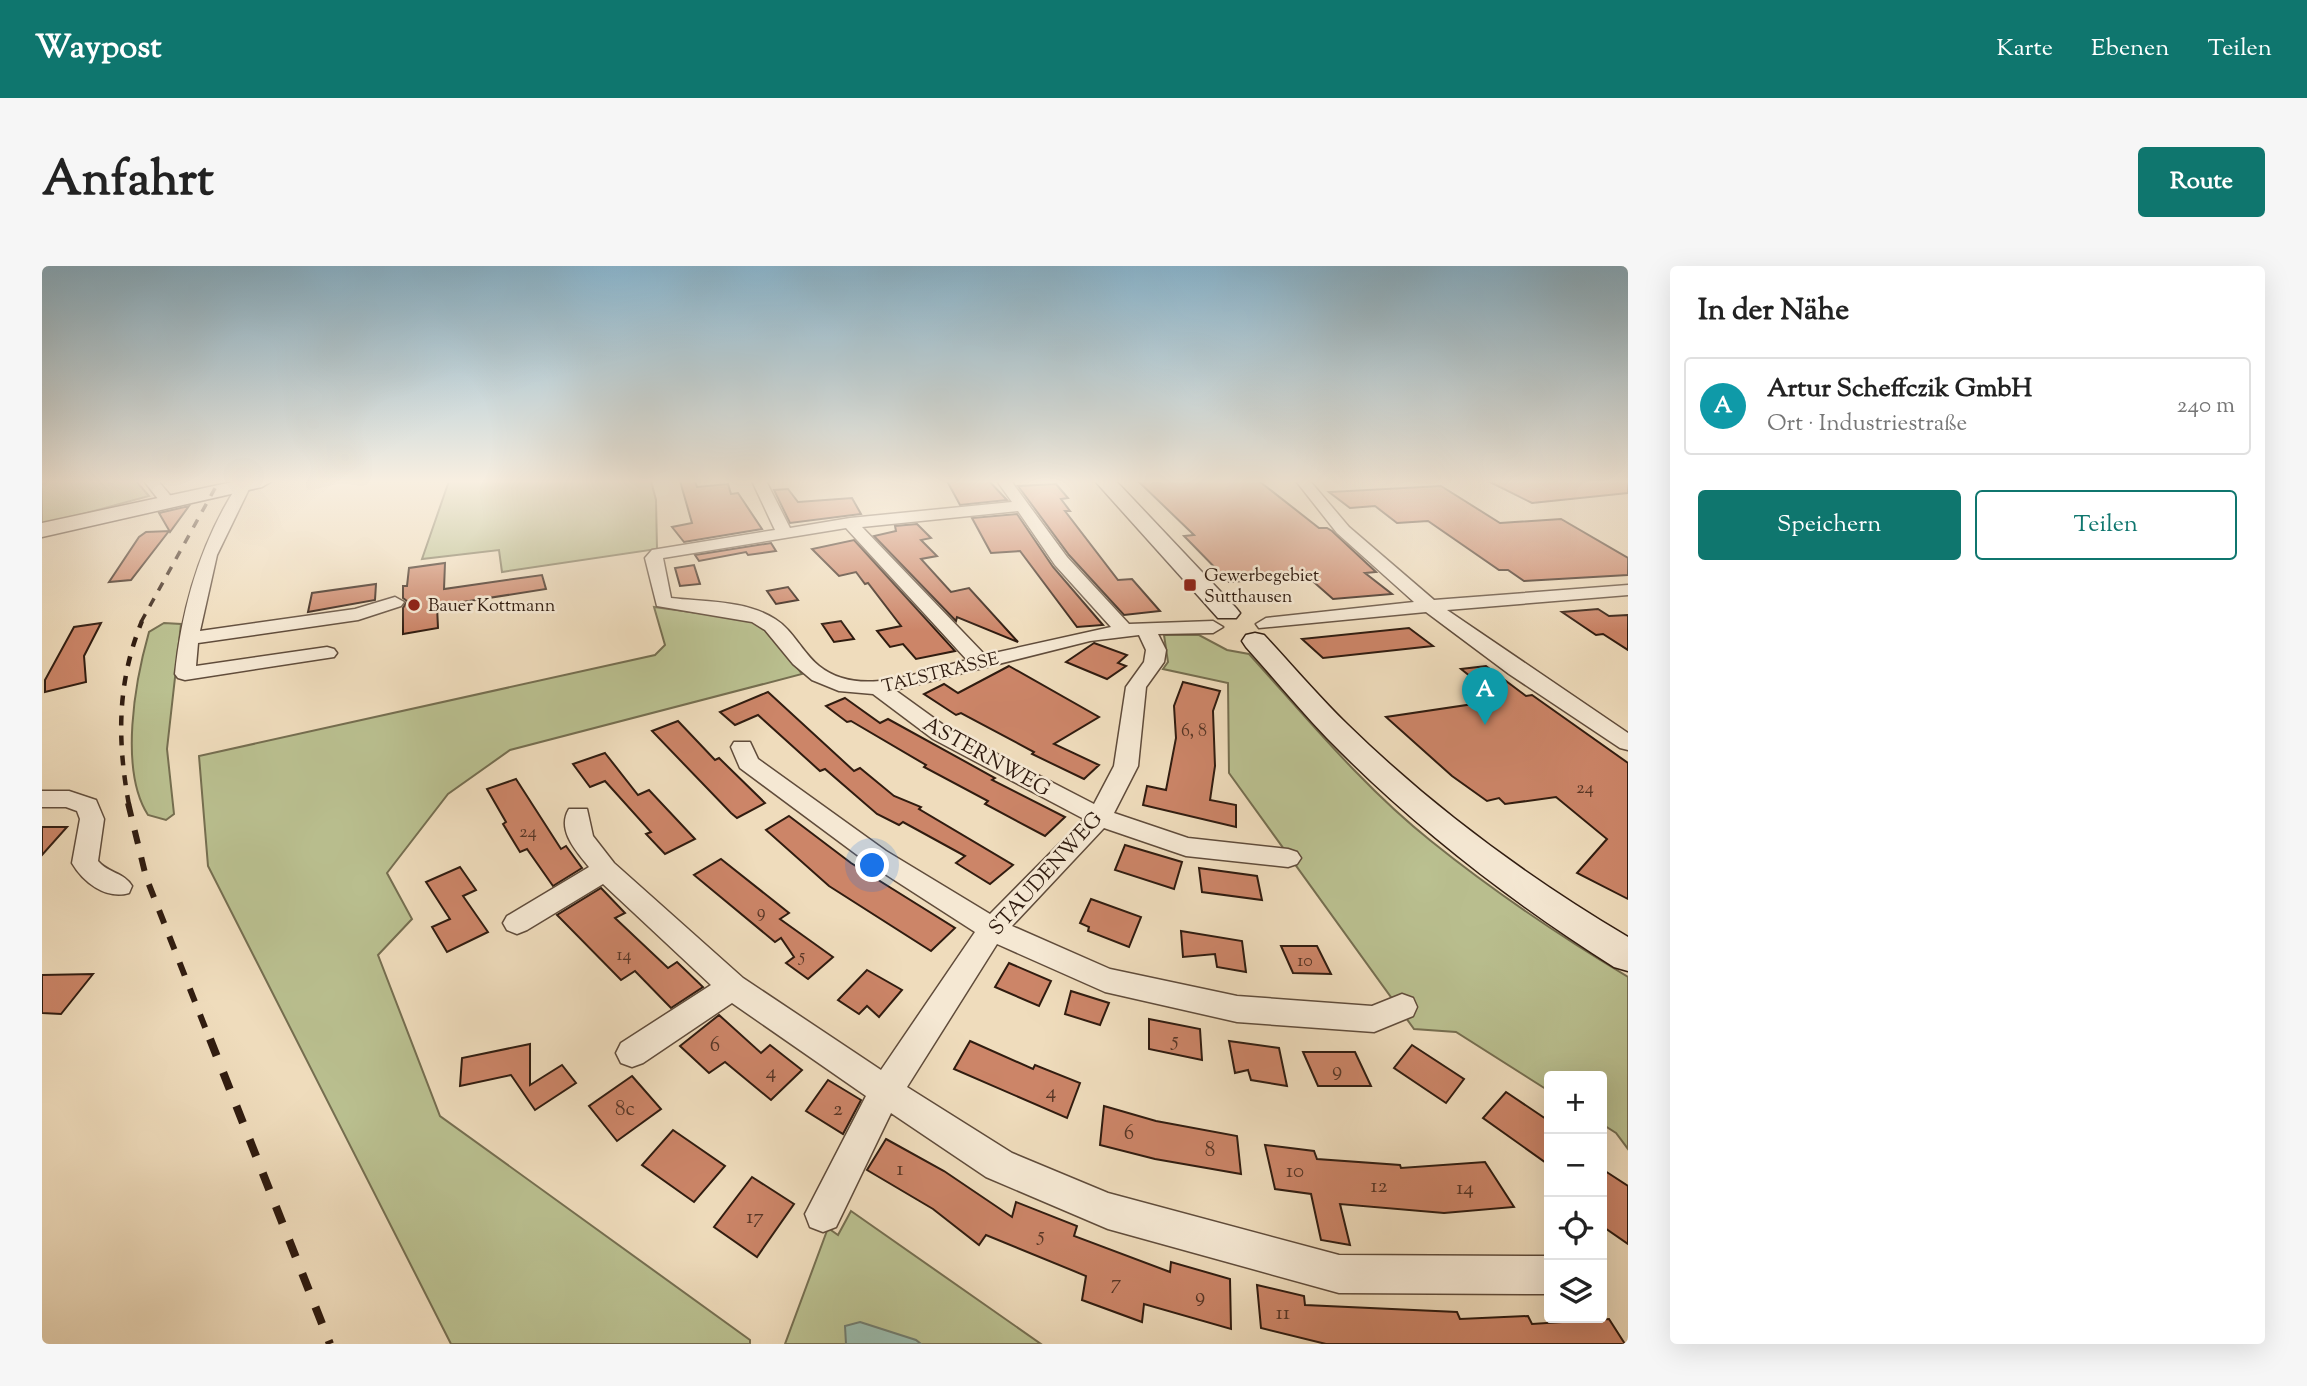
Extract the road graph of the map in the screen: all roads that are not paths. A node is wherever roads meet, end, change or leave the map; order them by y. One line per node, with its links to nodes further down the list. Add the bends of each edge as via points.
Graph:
1 (218, 531): 14 (street, via 189,619)
2 (789, 531): 7 (street)
3 (858, 531): 16 (street)
4 (1040, 531): 12 (street, via 1061,561)
5 (1147, 531): 11 (street)
6 (1346, 531): 10 (street)
7 (784, 532): 17 (street, TALSTRASSE, via 658,554 653,558 663,602 754,616 771,624 804,664 830,684)
8 (1628, 590): 10 (street)
9 (395, 602): 14 (street, via 358,614)
10 (1427, 606): 13 (street); 18 (street)
11 (1220, 620): 12 (street, TALSTRASSE); 13 (street, via 1244,614)
12 (1135, 629): 16 (street, TALSTRASSE); 22 (street, STAUDENWEG, via 1156,650 1154,662 1136,687 1126,766)
13 (1261, 633): 28 (street, via 1335,729 1442,828 1503,875)
14 (187, 639): 15 (street, via 185,674)
15 (327, 653)
16 (981, 663): 17 (street, TALSTRASSE)
17 (878, 688): 22 (street, ASTERNWEG, via 941,734)
18 (1628, 743)
19 (742, 747): 27 (street, via 748,764 795,799)
20 (42, 799): 25 (street, via 69,799 87,806 92,819 85,863 95,875)
21 (578, 815): 24 (street, via 580,838)
22 (1100, 817): 23 (street, ASTERNWEG, via 1186,846); 27 (street, STAUDENWEG)
23 (1288, 858)
24 (605, 870): 26 (street); 29 (street)
25 (119, 886)
26 (517, 923)
27 (992, 929): 30 (street, via 1105,980 1237,1009 1374,1019); 32 (street, STAUDENWEG)
28 (1628, 956)
29 (732, 987): 31 (street); 32 (street)
30 (1402, 1007)
31 (632, 1053)
32 (885, 1092): 33 (street, STAUDENWEG); 34 (street, via 999,1165 1108,1211 1339,1274)
33 (823, 1214)
34 (1544, 1275)

